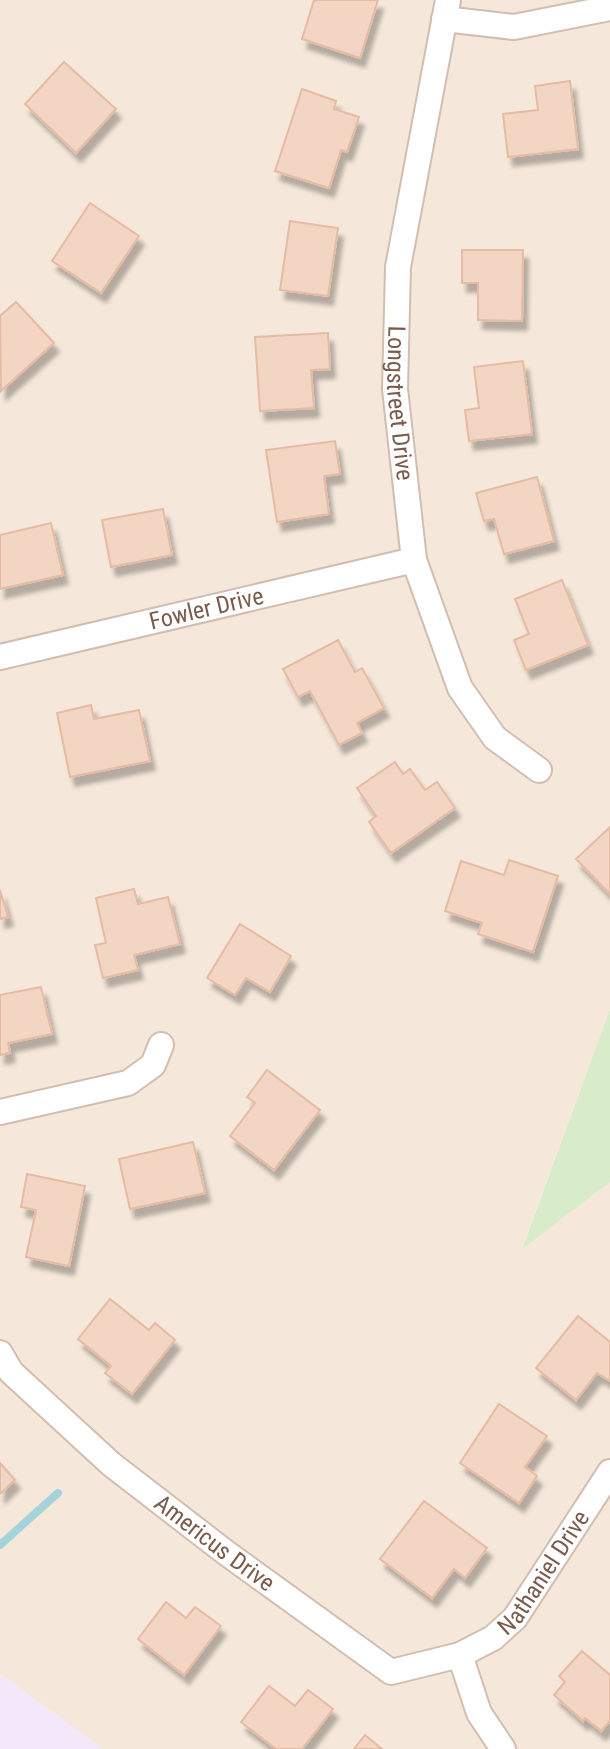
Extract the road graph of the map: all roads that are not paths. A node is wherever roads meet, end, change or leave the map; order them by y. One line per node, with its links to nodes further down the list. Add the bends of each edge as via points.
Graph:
1 (610, 8): 2 (street, via 514,27)
2 (446, 10): 3 (street, Longstreet Drive, via 398,267 395,389)
3 (414, 560): 4 (street, Fowler Drive); 5 (street, Longstreet Drive, via 460,688 495,738)
4 (0, 657)
5 (539, 770)
6 (161, 1045): 7 (street, via 153,1065 128,1083)
7 (0, 1112)
8 (0, 1353): 10 (street, Americus Drive, via 11,1372 111,1464 391,1672)
9 (610, 1472): 10 (street, Nathaniel Drive, via 515,1618 493,1638)
10 (460, 1655): 11 (street, via 479,1713)
11 (503, 1749)

